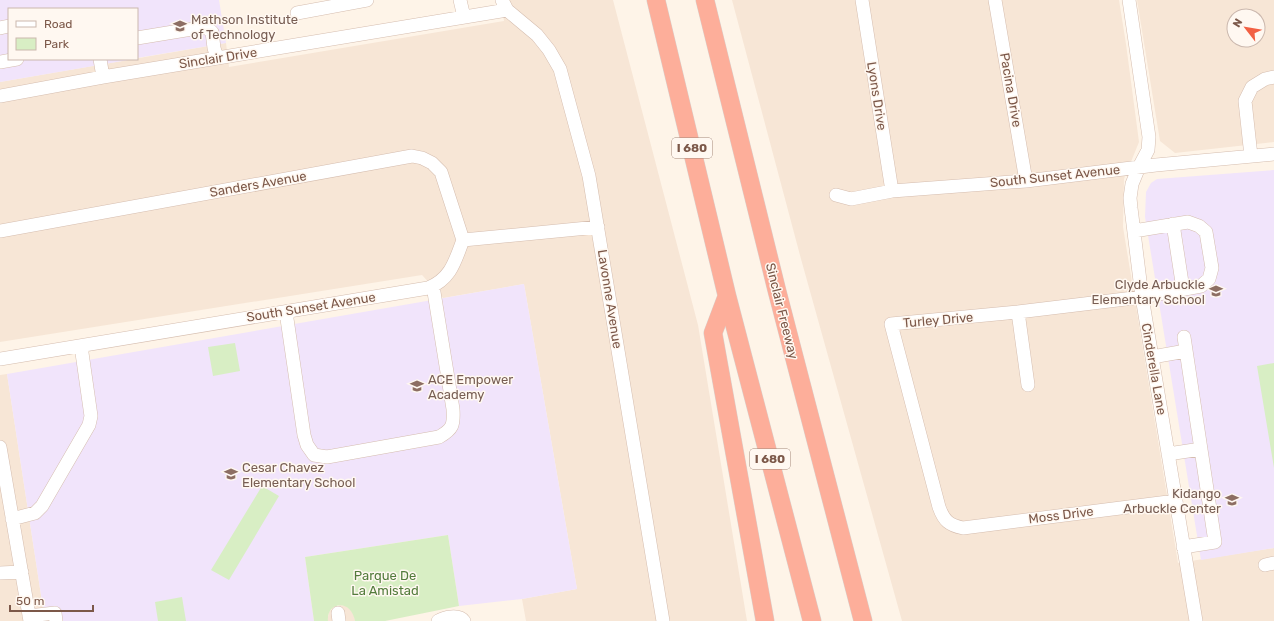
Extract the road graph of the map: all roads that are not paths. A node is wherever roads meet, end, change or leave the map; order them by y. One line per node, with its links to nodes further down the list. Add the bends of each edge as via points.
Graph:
1 (366, 0): 9 (street)
2 (460, 0): 10 (street)
3 (656, 0): 32 (highway, I 680)
4 (705, 0): 58 (highway, Sinclair Freeway, via 776,291)
5 (862, 0): 23 (street, Lyons Drive)
6 (995, 0): 22 (street, Pacina Drive)
7 (1129, 0): 21 (street, Cinderella Lane, via 1149,137 1148,150)
8 (504, 5): 10 (street, Sinclair Drive); 26 (street, Lavonne Avenue, via 537,35 560,69 589,176)
9 (297, 13)
10 (464, 17): 12 (street, Sinclair Drive)
11 (138, 38): 12 (street, via 204,27 212,32)
12 (217, 58): 16 (street, Sinclair Drive)
13 (11, 60): 15 (street)
14 (100, 60): 16 (street)
15 (0, 62)
16 (103, 77): 18 (street, Sinclair Drive)
17 (1274, 78): 20 (street, via 1265,79 1252,87 1246,101)
18 (0, 96)
19 (1274, 154): 20 (street, South Sunset Avenue)
20 (1251, 156): 21 (street, South Sunset Avenue)
21 (1139, 167): 22 (street, South Sunset Avenue); 28 (street, Cinderella Lane, via 1130,198)
22 (1026, 181): 23 (street, South Sunset Avenue)
23 (892, 191): 24 (street, South Sunset Avenue, via 851,199)
24 (836, 195)
25 (1173, 224): 28 (street); 31 (street); 31 (street, Turley Drive, via 1188,222 1206,232 1212,268 1209,279 1201,286)
26 (598, 227): 29 (street); 55 (street, Lavonne Avenue)
27 (0, 231): 29 (street, Sanders Avenue, via 412,156 432,163 441,172)
28 (1134, 231): 33 (street, Cinderella Lane)
29 (463, 240): 30 (street, South Sunset Avenue, via 446,277)
30 (433, 286): 34 (street, South Sunset Avenue); 34 (street, via 453,409 454,422 450,431 439,437 327,457 314,455 304,435)
31 (1183, 289): 33 (street, Turley Drive)
32 (727, 296): 56 (highway, via 712,334); 57 (highway, I 680)
33 (1142, 297): 35 (street, Turley Drive); 39 (street, Cinderella Lane)
34 (286, 312): 37 (street, South Sunset Avenue)
35 (1018, 312): 41 (street); 47 (street, Turley Drive, via 891,324 939,507)
36 (1184, 337): 38 (street)
37 (81, 346): 40 (street, South Sunset Avenue); 46 (street, via 91,416 89,425 42,506 35,513)
38 (1186, 351): 39 (street); 43 (street)
39 (1152, 357): 44 (street, Cinderella Lane)
40 (0, 359)
41 (1028, 385)
42 (0, 447): 46 (street)
43 (1201, 449): 44 (street); 48 (street, via 1215,542)
44 (1168, 454): 45 (street, Cinderella Lane)
45 (1176, 501): 47 (street, Moss Drive, via 963,528); 48 (street, Cinderella Lane)
46 (12, 519): 49 (street)
47 (947, 522)
48 (1184, 546): 59 (street, Cinderella Lane)
49 (22, 572): 50 (street); 51 (street)
50 (0, 573)
51 (29, 619): 52 (street, via 54,613)
52 (56, 621)
53 (438, 621): 54 (street, via 458,617)
54 (464, 621)
55 (663, 621)
56 (765, 621)
57 (812, 621)
58 (863, 621)
59 (1196, 621)

